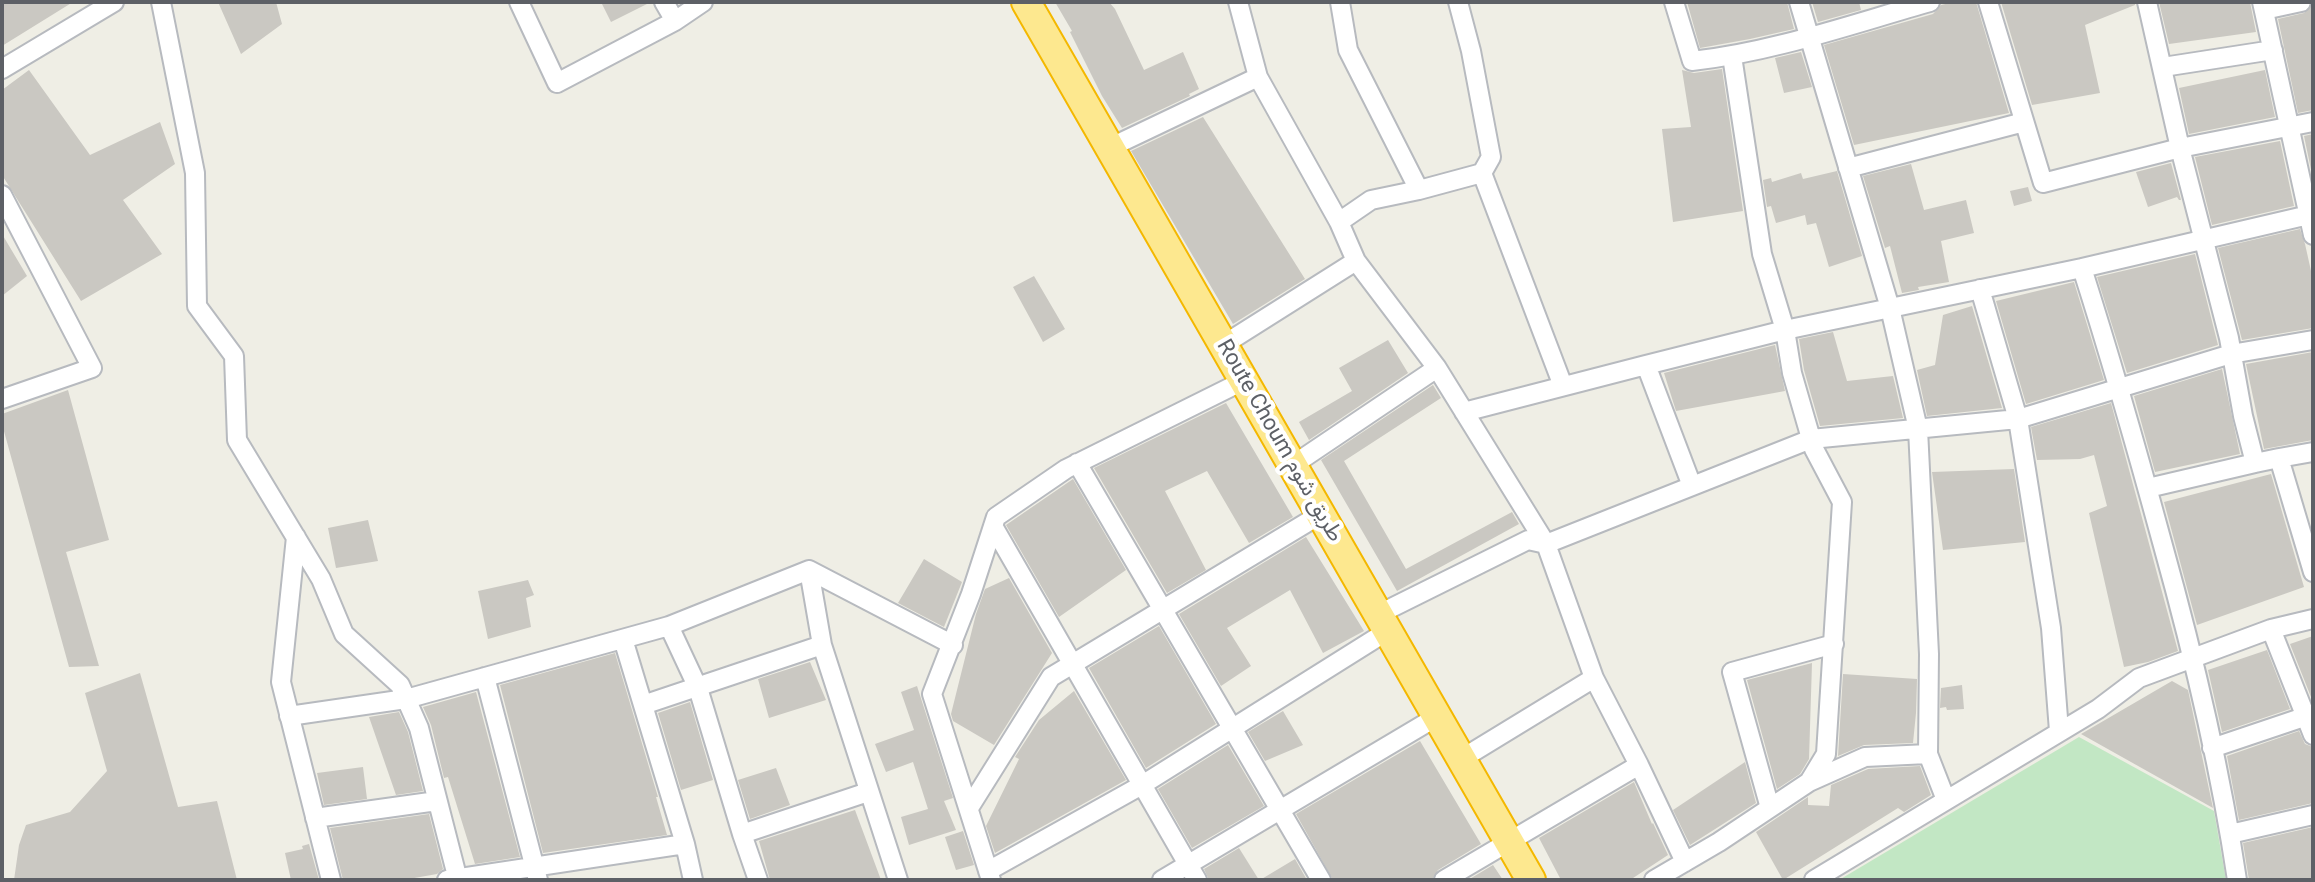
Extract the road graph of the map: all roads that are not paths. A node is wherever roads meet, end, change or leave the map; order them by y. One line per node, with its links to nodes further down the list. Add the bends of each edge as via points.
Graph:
1 (114, 2): 23 (street)
2 (161, 2): 65 (street, via 195,173 197,306 234,356 237,440)
3 (519, 2): 18 (street, via 557,83)
4 (664, 2): 18 (street)
5 (703, 2): 18 (street)
6 (1026, 2): 28 (highway, Route Choum طريق شوم)
7 (1238, 2): 24 (street)
8 (1340, 2): 32 (street, via 1348,50)
9 (1458, 2): 31 (street, via 1491,157)
10 (1674, 2): 21 (street, via 1692,61)
11 (1799, 2): 19 (street)
12 (1930, 2): 16 (street)
13 (1988, 2): 25 (street)
14 (2147, 2): 22 (street)
15 (2301, 2): 17 (street)
16 (1910, 5): 19 (street)
17 (2263, 6): 20 (street)
18 (675, 21)
19 (1809, 37): 21 (street); 30 (street)
20 (2273, 50): 22 (street); 27 (street)
21 (1732, 56): 42 (street, via 1762,254)
22 (2163, 67): 29 (street)
23 (2, 69)
24 (1258, 77): 28 (street); 35 (street)
25 (2024, 122): 29 (street, via 2043,183); 30 (street)
26 (2313, 122): 27 (street)
27 (2289, 127): 29 (street); 34 (street)
28 (1109, 148): 44 (highway, Route Choum طريق شوم)
29 (2180, 148): 37 (street)
30 (1848, 168): 41 (street)
31 (1482, 173): 32 (street); 49 (street)
32 (1419, 190): 35 (street, via 1371,200)
33 (2, 195): 51 (street, via 92,368)
34 (2311, 215): 36 (street); 37 (street)
35 (1339, 222): 38 (street)
36 (2313, 235)
37 (2203, 238): 39 (street); 45 (street)
38 (1356, 261): 44 (street); 47 (street)
39 (2082, 268): 40 (street); 50 (street)
40 (1980, 289): 41 (street); 53 (street)
41 (1890, 308): 42 (street); 54 (street)
42 (1785, 330): 46 (street); 55 (street)
43 (2313, 340): 45 (street)
44 (1223, 345): 48 (highway, Route Choum طريق شوم)
45 (2231, 354): 50 (street); 59 (street)
46 (1646, 365): 49 (street); 61 (street)
47 (1437, 368): 52 (street); 60 (street)
48 (1243, 381): 58 (street); 60 (highway, Route Choum طريق شوم)
49 (1563, 386): 52 (street)
50 (2120, 387): 53 (street); 62 (street)
51 (2, 399)
52 (1464, 412): 66 (street)
53 (2018, 419): 54 (street); 89 (street, via 2051,628)
54 (1918, 429): 55 (street); 92 (street, via 1929,654)
55 (1811, 439): 61 (street); 75 (street, via 1842,502)
56 (2313, 452): 57 (street)
57 (2279, 458): 59 (street); 68 (street)
58 (1077, 463): 64 (street, via 996,517); 69 (street)
59 (2255, 463): 62 (street)
60 (1293, 465): 63 (highway, Route Choum طريق شوم)
61 (1692, 486): 66 (street)
62 (2148, 488): 78 (street)
63 (1321, 514): 69 (street); 71 (highway, Route Choum طريق شوم)
64 (993, 526): 77 (street); 79 (street)
65 (296, 537): 83 (street, via 344,634 400,685); 86 (street, via 281,682)
66 (1546, 544): 71 (street, via 1528,540); 81 (street)
67 (809, 570): 72 (street); 76 (street); 77 (street)
68 (2313, 572)
69 (1163, 610): 79 (street); 88 (street)
70 (2313, 619): 73 (street)
71 (1384, 622): 87 (highway, Route Choum طريق شوم); 88 (street)
72 (669, 626): 74 (street); 82 (street)
73 (2271, 629): 78 (street); 85 (street)
74 (623, 639): 80 (street); 84 (street)
75 (1834, 644): 95 (street, via 1826,754); 101 (street, via 1732,672)
76 (822, 645): 82 (street); 97 (street)
77 (953, 645): 100 (street, via 932,694)
78 (2194, 658): 89 (street, via 2139,678); 91 (street)
79 (1072, 664): 96 (street); 100 (street, via 1051,677)
80 (485, 677): 83 (street); 111 (street)
81 (1594, 678): 93 (street); 94 (street)
82 (698, 688): 84 (street); 105 (street)
83 (406, 699): 86 (street); 99 (street, via 419,728)
84 (643, 705): 108 (street)
85 (2310, 715): 90 (street); 91 (street)
86 (289, 716): 104 (street)
87 (1438, 716): 93 (highway, Route Choum طريق شوم); 102 (street)
88 (1233, 729): 96 (street); 102 (street)
89 (2059, 731): 98 (street)
90 (2313, 735)
91 (2212, 748): 106 (street)
92 (1928, 754): 95 (street, via 1865,757); 98 (street)
93 (1463, 758): 107 (highway, Route Choum طريق شوم)
94 (1639, 765): 107 (street); 109 (street)
95 (1809, 782): 101 (street)
96 (1142, 785): 110 (street); 112 (street)
97 (868, 792): 105 (street); 117 (street)
98 (1946, 800): 123 (street)
99 (437, 801): 104 (street); 113 (street)
100 (969, 808): 112 (street)
101 (1770, 808): 109 (street)
102 (1280, 810): 110 (street); 119 (street)
103 (2313, 815): 106 (street)
104 (315, 818): 114 (street)
105 (742, 834): 116 (street)
106 (2230, 834): 124 (street)
107 (1510, 842): 120 (street); 121 (highway, Route Choum طريق شوم)
108 (685, 844): 111 (street); 115 (street)
109 (1685, 862): 122 (street)
110 (1192, 872): 118 (street)
111 (536, 874): 113 (street)
112 (990, 876)
113 (454, 879)
114 (331, 880)
115 (693, 880)
116 (758, 880)
117 (898, 880)
118 (1162, 880)
119 (1321, 880)
120 (1444, 880)
121 (1531, 880)
122 (1654, 880)
123 (1814, 880)
124 (2237, 880)

